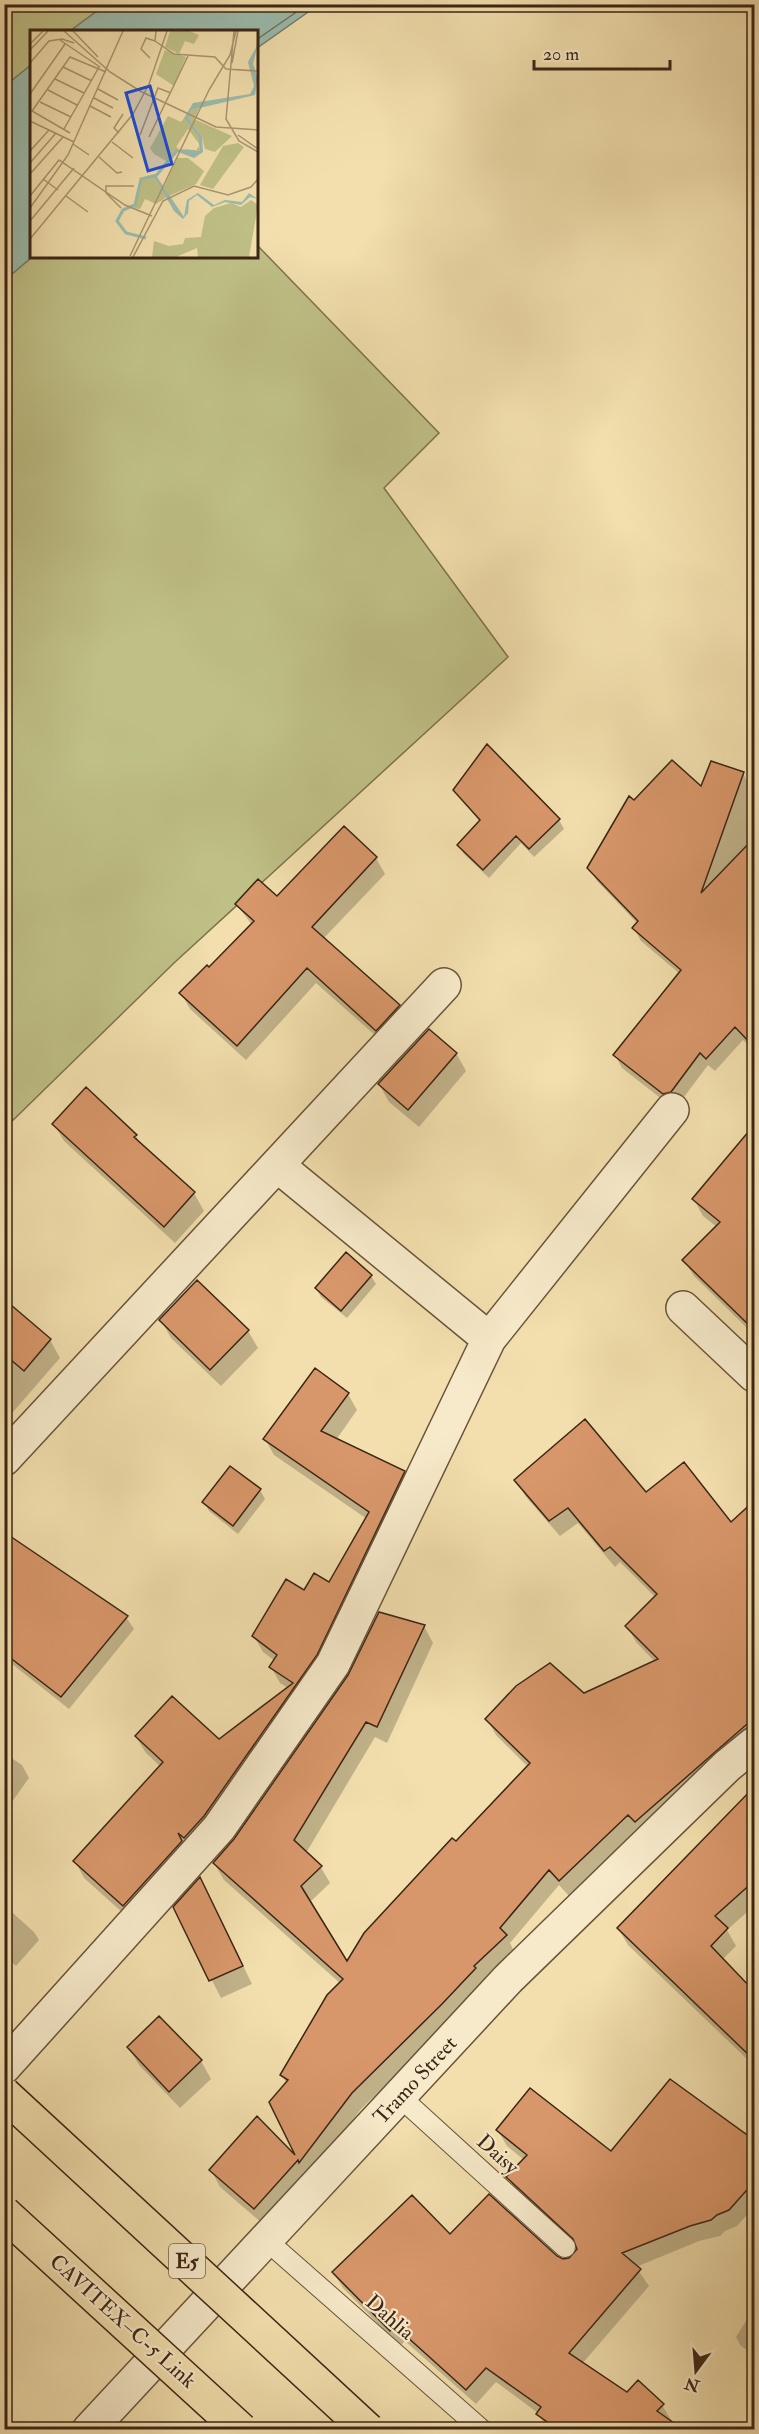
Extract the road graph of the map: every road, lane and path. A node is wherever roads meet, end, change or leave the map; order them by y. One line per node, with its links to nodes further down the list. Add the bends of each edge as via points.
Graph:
1 (444, 985): 3 (street)
2 (672, 1110): 5 (street)
3 (277, 1165): 5 (street); 7 (street)
4 (682, 1308): 6 (street)
5 (489, 1339): 9 (street, via 333,1664 219,1828)
6 (754, 1375)
7 (4, 1459)
8 (754, 1744): 11 (street, Tramo Street, via 507,1980)
9 (4, 2067)
10 (4, 2094): 17 (highway, E5, bridge)
11 (399, 2096): 13 (street, Tramo Street); 14 (lane, Daisy)
12 (4, 2213): 16 (highway, CAVITEX–C-5 Link, bridge)
13 (266, 2240): 15 (street, Tramo Street); 18 (lane, Dahlia)
14 (565, 2247)
15 (89, 2430)
16 (241, 2430)
17 (368, 2430)
18 (483, 2430)

